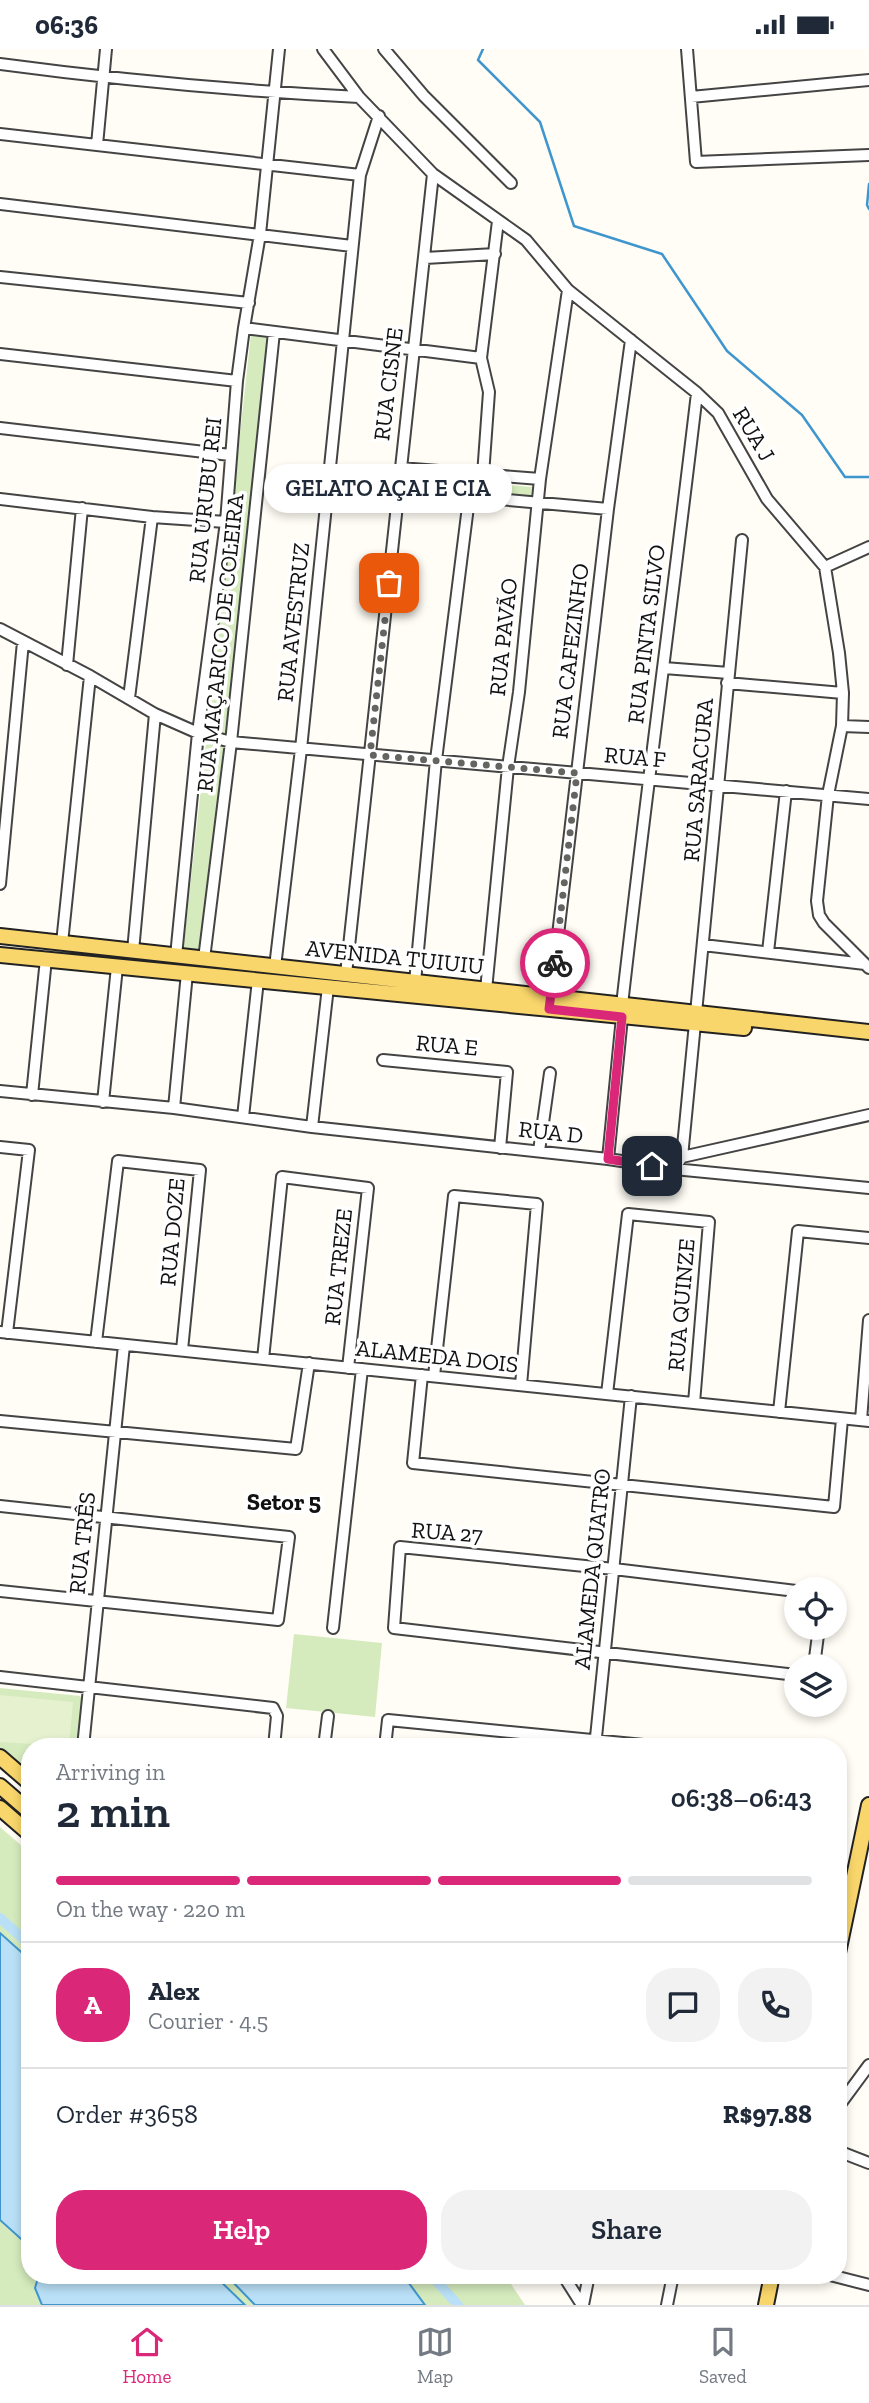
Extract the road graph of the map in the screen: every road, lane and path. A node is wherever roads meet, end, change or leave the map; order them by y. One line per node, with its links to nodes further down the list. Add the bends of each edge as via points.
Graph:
1 (106, 49): 7 (street)
2 (279, 49): 9 (street, RUA URUBU REI)
3 (323, 49): 10 (street, RUA J)
4 (384, 49): 19 (street)
5 (687, 49): 11 (street)
6 (0, 64): 7 (street)
7 (102, 77): 9 (street); 14 (street)
8 (869, 80): 11 (street)
9 (275, 93): 10 (street); 16 (street, RUA URUBU REI)
10 (359, 97): 12 (street, RUA J)
11 (691, 97): 15 (street, via 696,162)
12 (379, 116): 17 (street, RUA J); 18 (street, RUA AVESTRUZ)
13 (0, 134): 14 (street)
14 (97, 145): 16 (street)
15 (869, 155)
16 (267, 165): 18 (street); 22 (street, RUA URUBU REI)
17 (433, 174): 21 (street, RUA J); 25 (street, RUA CISNE)
18 (360, 175): 23 (street, RUA AVESTRUZ)
19 (511, 183)
20 (0, 204): 22 (street)
21 (498, 222): 24 (street); 27 (street, RUA J, via 526,240)
22 (261, 234): 23 (street); 28 (street, RUA URUBU REI)
23 (352, 246): 32 (street, RUA AVESTRUZ)
24 (495, 254): 25 (street); 35 (street)
25 (425, 258): 33 (street, RUA CISNE)
26 (0, 277): 28 (street)
27 (568, 290): 31 (street, RUA J); 42 (street, RUA PAVÃO)
28 (249, 303): 29 (street, RUA URUBU REI)
29 (244, 328): 30 (street); 36 (street, RUA URUBU REI)
30 (274, 332): 32 (street); 66 (street, RUA MAÇARICO DE COLEIRA)
31 (631, 339): 37 (street, RUA J); 48 (street, RUA CAFEZINHO)
32 (343, 340): 33 (street); 67 (street, RUA AVESTRUZ)
33 (413, 349): 35 (street); 40 (street, RUA CISNE)
34 (0, 354): 36 (street)
35 (481, 358): 41 (street, via 489,391)
36 (237, 381): 39 (street, RUA URUBU REI)
37 (697, 393): 53 (street, RUA J, via 718,413 767,499); 57 (street, RUA PINTA SILVO)
38 (0, 428): 39 (street)
39 (230, 455): 50 (street, RUA URUBU REI)
40 (400, 468): 41 (street); 43 (street, RUA CISNE)
41 (478, 475): 42 (street); 44 (street)
42 (540, 479): 46 (street, RUA PAVÃO)
43 (399, 489): 44 (street); 68 (street, RUA CISNE)
44 (471, 495): 46 (street); 69 (street)
45 (0, 499): 47 (street)
46 (539, 503): 48 (street); 70 (street, RUA PAVÃO)
47 (82, 508): 49 (street); 56 (street)
48 (608, 509): 71 (street, RUA CAFEZINHO)
49 (152, 517): 50 (street); 61 (street)
50 (226, 522): 65 (street, RUA URUBU REI)
51 (742, 540): 59 (street, RUA SARACURA)
52 (869, 547): 53 (street)
53 (825, 567): 60 (street)
54 (0, 629): 55 (street, RUA F)
55 (23, 642): 56 (street, RUA F); 77 (street)
56 (66, 665): 58 (street, RUA F)
57 (664, 668): 59 (street); 72 (street, RUA PINTA SILVO)
58 (90, 676): 61 (street, RUA F); 80 (street)
59 (728, 678): 60 (street); 73 (street, RUA SARACURA)
60 (842, 693): 63 (street)
61 (129, 698): 62 (street, RUA F)
62 (155, 714): 65 (street, RUA F); 82 (street)
63 (842, 726): 64 (street); 75 (street)
64 (869, 727)
65 (198, 733): 66 (street, RUA F); 85 (street, RUA URUBU REI)
66 (231, 742): 67 (street, RUA F); 86 (street, RUA MAÇARICO DE COLEIRA)
67 (300, 748): 68 (street, RUA F); 90 (street, RUA AVESTRUZ)
68 (370, 755): 69 (street, RUA F); 92 (street, RUA CISNE)
69 (436, 760): 70 (street, RUA F); 94 (street)
70 (508, 767): 71 (street, RUA F); 97 (street, RUA PAVÃO)
71 (577, 773): 72 (street, RUA F); 98 (street, RUA CAFEZINHO)
72 (648, 779): 73 (street, RUA F); 99 (street, RUA PINTA SILVO)
73 (719, 785): 74 (street, RUA F); 81 (street, RUA SARACURA)
74 (786, 791): 75 (street, RUA F); 83 (street)
75 (828, 795): 76 (street, RUA F); 88 (street, via 819,915)
76 (869, 799)
77 (0, 884)
78 (0, 936): 79 (main road, AVENIDA TUIUIU)
79 (16, 938): 80 (main road, AVENIDA TUIUIU); 84 (main road)
80 (62, 943): 82 (main road, AVENIDA TUIUIU)
81 (703, 946): 83 (street); 100 (street, RUA SARACURA)
82 (133, 951): 85 (main road, AVENIDA TUIUIU)
83 (768, 952): 88 (street)
84 (7, 955): 87 (main road, AVENIDA TUIUIU)
85 (176, 955): 86 (main road, AVENIDA TUIUIU)
86 (204, 958): 90 (main road, AVENIDA TUIUIU)
87 (46, 959): 89 (main road, AVENIDA TUIUIU); 106 (street)
88 (867, 966)
89 (117, 967): 91 (main road, AVENIDA TUIUIU); 107 (street)
90 (275, 967): 92 (main road, AVENIDA TUIUIU)
91 (187, 973): 93 (main road, AVENIDA TUIUIU); 108 (street)
92 (346, 974): 95 (main road, AVENIDA TUIUIU)
93 (258, 980): 96 (main road, AVENIDA TUIUIU); 110 (street)
94 (415, 982): 95 (main road, AVENIDA TUIUIU); 97 (main road, AVENIDA TUIUIU)
95 (365, 984): 96 (main road, AVENIDA TUIUIU); 98 (main road, AVENIDA TUIUIU)
96 (328, 986): 111 (street)
97 (486, 990): 98 (main road, AVENIDA TUIUIU)
98 (550, 1003): 99 (main road, AVENIDA TUIUIU)
99 (622, 1011): 100 (main road, AVENIDA TUIUIU); 116 (street, RUA PINTA SILVO)
100 (696, 1019): 101 (main road, AVENIDA TUIUIU); 102 (main road, AVENIDA TUIUIU); 115 (street, RUA SARACURA)
101 (869, 1032)
102 (869, 1040)
103 (383, 1060): 113 (street, RUA E, via 507,1072)
104 (551, 1073): 114 (street)
105 (0, 1091): 106 (street, RUA D)
106 (32, 1095): 107 (street, RUA D)
107 (103, 1101): 108 (street, RUA D)
108 (174, 1108): 110 (street, RUA D)
109 (869, 1115): 115 (street)
110 (243, 1117): 111 (street, RUA D)
111 (312, 1126): 113 (street, RUA D)
112 (0, 1147): 121 (street, via 29,1150)
113 (500, 1148): 114 (street, RUA D)
114 (540, 1151): 116 (street, RUA D)
115 (682, 1157): 117 (street)
116 (608, 1159): 117 (street, RUA D)
117 (674, 1169): 118 (street, RUA D)
118 (869, 1188)
119 (869, 1238): 135 (street, via 798,1231)
120 (869, 1320): 138 (street)
121 (4, 1332): 122 (street, ALAMEDA DOIS)
122 (96, 1342): 123 (street, ALAMEDA DOIS); 124 (street, RUA DOZE, via 118,1161 200,1170)
123 (124, 1345): 124 (street, ALAMEDA DOIS); 139 (street, RUA TRÊS)
124 (182, 1350): 125 (street, ALAMEDA DOIS)
125 (263, 1359): 126 (street, ALAMEDA DOIS); 127 (street, RUA TREZE, via 282,1177 368,1188)
126 (309, 1363): 127 (street, ALAMEDA DOIS); 139 (street, via 296,1449)
127 (348, 1368): 128 (street, ALAMEDA DOIS)
128 (362, 1369): 129 (street, ALAMEDA DOIS); 147 (street)
129 (422, 1375): 130 (street, ALAMEDA DOIS); 140 (street, via 413,1463)
130 (434, 1376): 131 (street, ALAMEDA DOIS); 131 (street, via 454,1196 537,1204)
131 (521, 1385): 132 (street, ALAMEDA DOIS)
132 (607, 1394): 133 (street, ALAMEDA DOIS); 134 (street, RUA QUINZE, via 628,1214 709,1222)
133 (631, 1396): 134 (street, ALAMEDA DOIS); 140 (street, ALAMEDA QUATRO)
134 (694, 1403): 135 (street, ALAMEDA DOIS)
135 (779, 1412): 136 (street, ALAMEDA DOIS)
136 (842, 1419): 138 (street, ALAMEDA DOIS); 140 (street, via 834,1507)
137 (0, 1421): 139 (street)
138 (865, 1421)
139 (115, 1431): 142 (street, RUA TRÊS)
140 (622, 1485): 143 (street, ALAMEDA QUATRO)
141 (0, 1506): 142 (street)
142 (107, 1516): 146 (street, RUA TRÊS); 146 (street, via 289,1537 278,1620)
143 (614, 1569): 144 (street); 148 (street, ALAMEDA QUATRO); 148 (street, RUA 27, via 400,1547 394,1628)
144 (784, 1590)
145 (0, 1591): 146 (street)
146 (97, 1601): 151 (street, RUA TRÊS)
147 (333, 1628)
148 (605, 1653): 149 (street); 158 (street, ALAMEDA QUATRO)
149 (784, 1674)
150 (0, 1677): 151 (street)
151 (90, 1686): 153 (street, RUA TRÊS); 154 (street, via 273,1708)
152 (328, 1716): 155 (street)
153 (84, 1738)
154 (275, 1738)
155 (325, 1738)
156 (386, 1738): 157 (street, via 388,1720)
157 (550, 1738)
158 (596, 1738)
159 (0, 1756): 160 (main road)
160 (21, 1775)
161 (0, 1786): 162 (main road)
162 (21, 1804)
163 (869, 1805): 165 (main road)
164 (0, 1808): 166 (main road)
165 (867, 1823): 167 (main road)
166 (21, 1826)
167 (847, 1913)
168 (869, 2065): 169 (street)
169 (847, 2095)
170 (847, 2155): 171 (street)
171 (869, 2164)
172 (847, 2279): 177 (street)
173 (569, 2284): 178 (street)
174 (587, 2284): 178 (street)
175 (671, 2284): 179 (street)
176 (770, 2284): 180 (main road)
177 (869, 2285)
178 (583, 2305)
179 (667, 2305)
180 (766, 2305)

